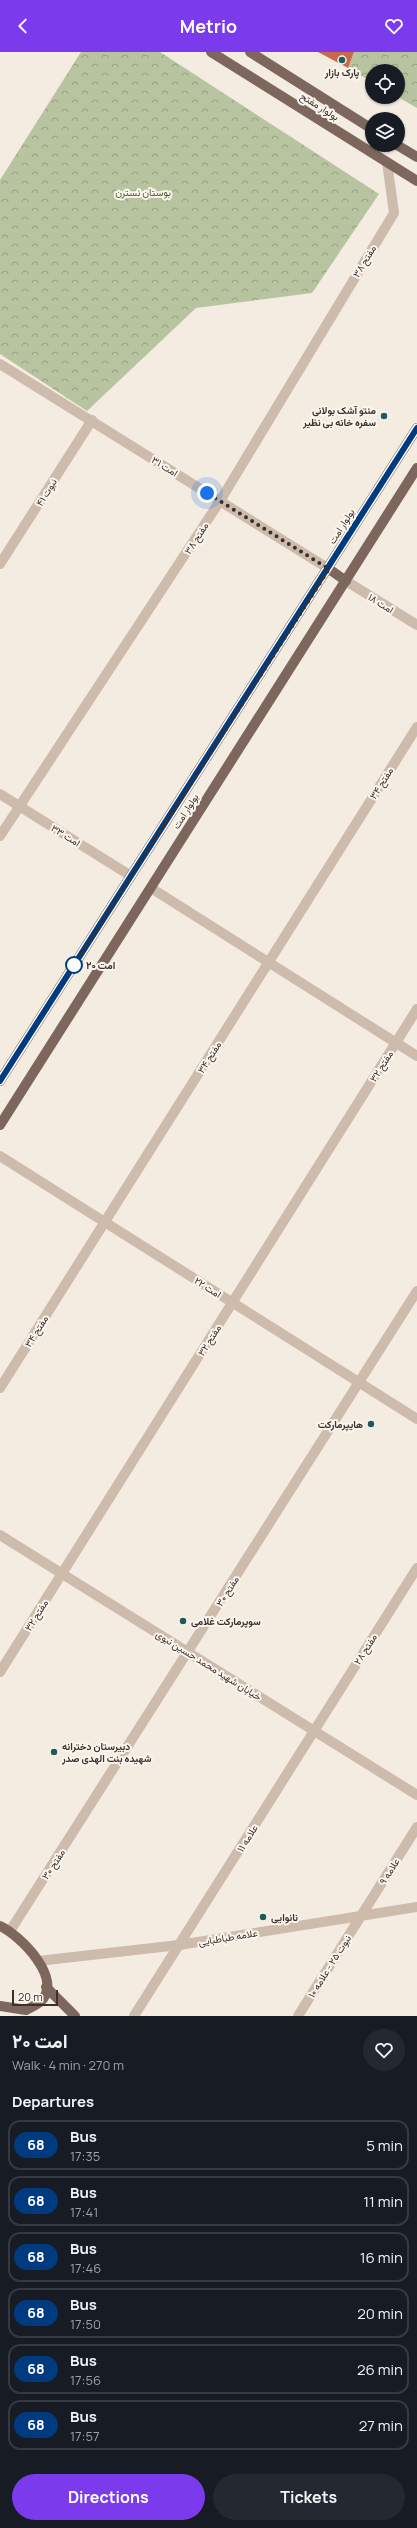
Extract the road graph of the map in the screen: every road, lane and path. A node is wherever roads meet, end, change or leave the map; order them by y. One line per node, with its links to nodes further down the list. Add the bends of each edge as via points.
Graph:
1 (211, 52): 6 (main road, بولوار مفتح)
2 (250, 52): 3 (main road)
3 (365, 125)
4 (405, 150): 5 (main road)
5 (417, 157)
6 (387, 162): 7 (main road, بولوار مفتح); 12 (street, مفتح ۳۸, via 394,213)
7 (417, 181)
8 (0, 364): 9 (street, امت ۳۱)
9 (92, 420): 12 (street, امت ۳۱); 13 (street, نبوت ۴۱)
10 (417, 428): 14 (main road, بولوار امت)
11 (417, 468): 15 (main road, بولوار امت)
12 (220, 501): 14 (street, امت ۳۱); 19 (street, مفتح ۳۸)
13 (0, 564)
14 (329, 569): 15 (main road); 21 (main road, بولوار امت)
15 (346, 581): 16 (street, امت ۱۸); 22 (main road, بولوار امت)
16 (417, 625)
17 (417, 727): 23 (street, مفتح ۳۴)
18 (0, 794): 19 (street, امت ۳۳)
19 (19, 806): 20 (street, مفتح ۳۸); 21 (street, امت ۳۳)
20 (0, 836)
21 (131, 876): 27 (main road, بولوار امت)
22 (151, 888): 23 (street); 28 (main road, بولوار امت)
23 (269, 962): 25 (street); 30 (street, مفتح ۳۴)
24 (417, 1009): 25 (street, مفتح ۳۲)
25 (396, 1042): 26 (street); 32 (street, مفتح ۳۲)
26 (417, 1056)
27 (0, 1081)
28 (0, 1125)
29 (0, 1156): 30 (street, امت ۲۲)
30 (105, 1222): 32 (street, امت ۲۲); 34 (street, مفتح ۳۴)
31 (417, 1291): 33 (street, مفتح ۳۰)
32 (232, 1302): 33 (street, امت ۲۲); 38 (street, مفتح ۳۲)
33 (359, 1382): 35 (street, امت ۲۲); 39 (street, مفتح ۳۰)
34 (0, 1388)
35 (417, 1419)
36 (0, 1534): 38 (street, خیابان شهید محمد حسین نبوی)
37 (417, 1568): 41 (street, مفتح ۲۸)
38 (62, 1573): 39 (street, خیابان شهید محمد حسین نبوی); 40 (street, مفتح ۳۲)
39 (188, 1652): 41 (street, خیابان شهید محمد حسین نبوی); 47 (street, مفتح ۳۰)
40 (0, 1672)
41 (314, 1731): 42 (street, خیابان شهید محمد حسین نبوی); 48 (street, علامه ۱۱)
42 (417, 1795)
43 (417, 1827): 45 (street, علامه ۹)
44 (417, 1907): 45 (street, علامه طباطبایی)
45 (361, 1916): 48 (street, علامه طباطبایی); 56 (street, نبوت ۲۵ - علامه ۱۰)
46 (0, 1926): 47 (main road)
47 (10, 1931): 49 (main road, via 30,1948)
48 (179, 1945): 49 (street, علامه طباطبایی); 55 (street, علامه ۱۱)
49 (38, 1961): 50 (main road)
50 (46, 1987): 52 (main road, via 41,2002); 54 (main road)
51 (0, 2006): 52 (main road)
52 (26, 2010): 53 (main road)
53 (36, 2016)
54 (75, 2016)
55 (134, 2016)
56 (298, 2016)

